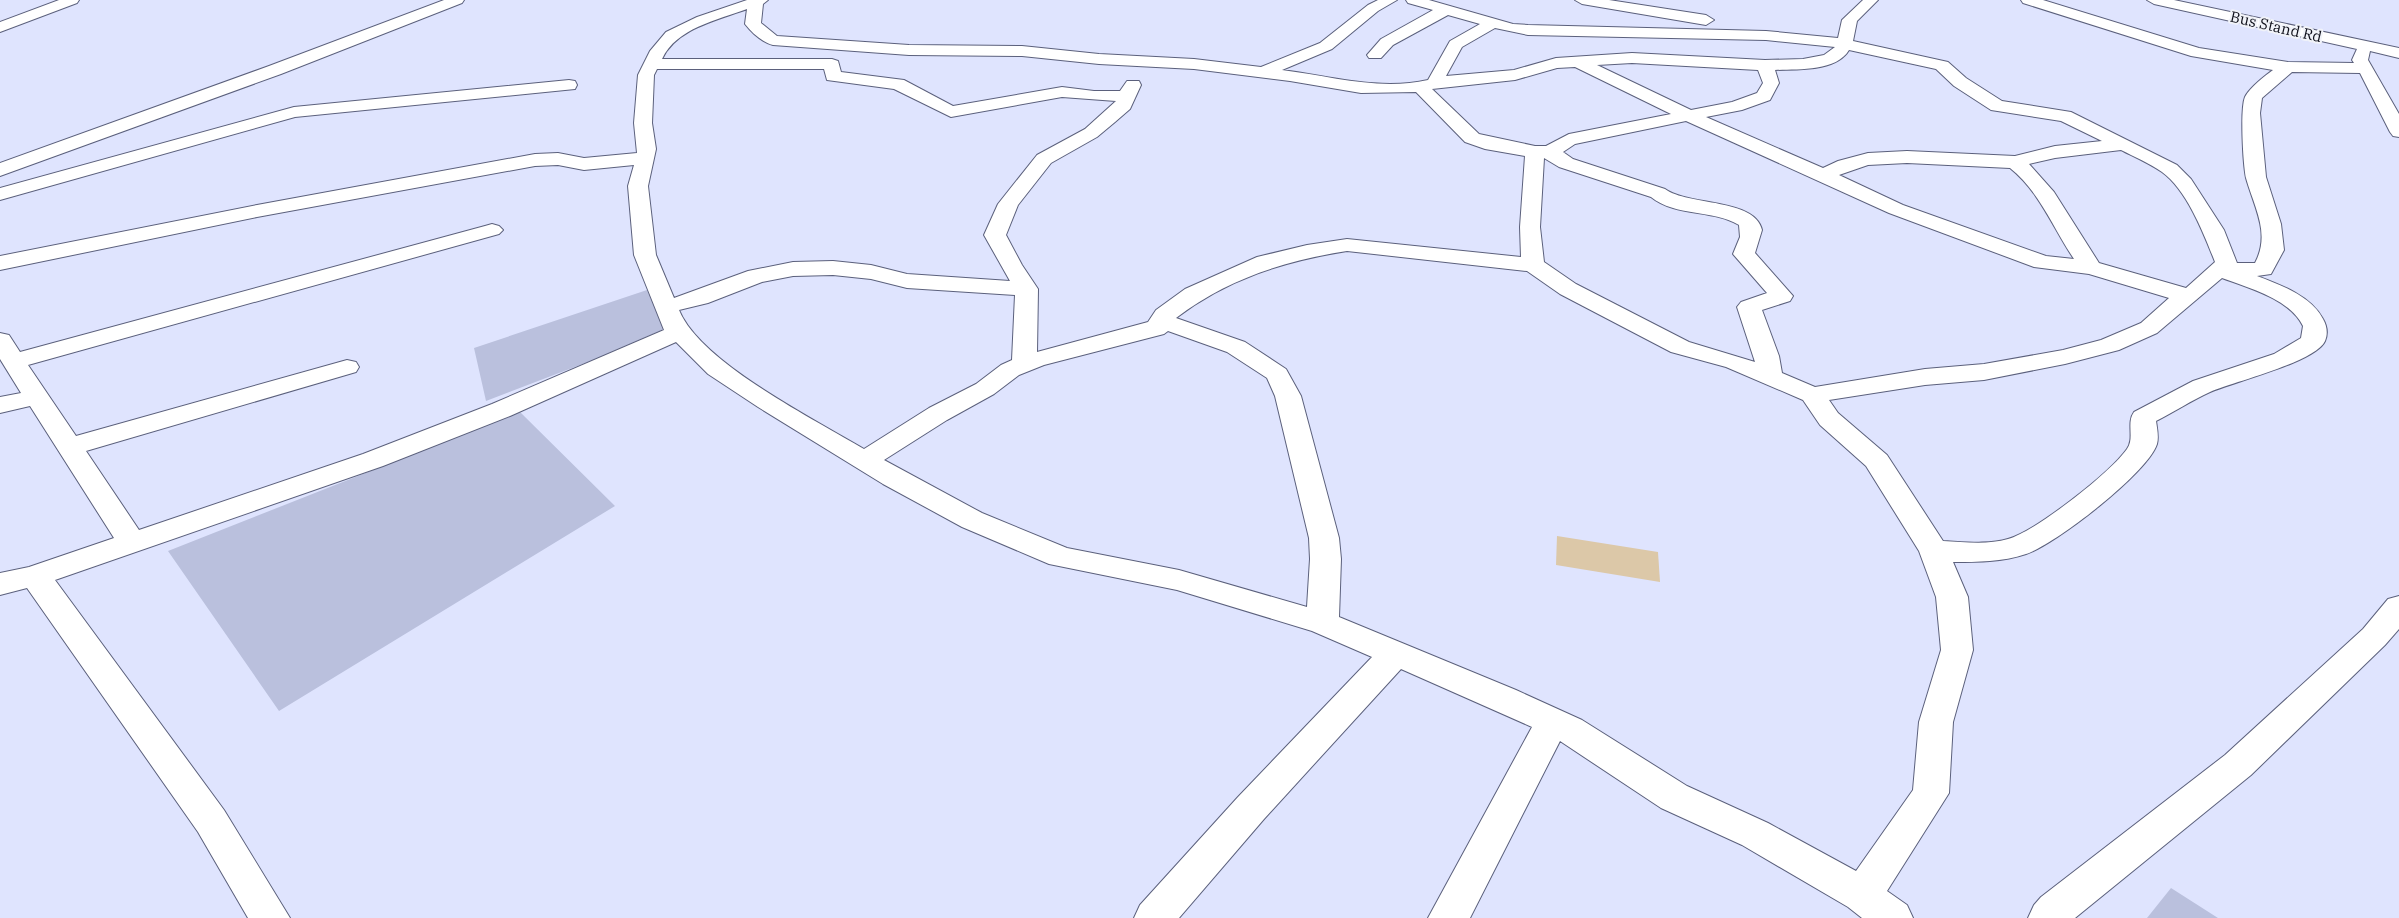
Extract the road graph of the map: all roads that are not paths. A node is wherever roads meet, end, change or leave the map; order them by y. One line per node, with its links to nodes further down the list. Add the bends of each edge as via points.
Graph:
1 (72, 0): 12 (street)
2 (457, 0): 35 (street)
3 (1390, 0): 23 (street, via 1373,8 1326,46)
4 (1413, 0): 10 (street)
5 (1582, 0): 13 (street)
6 (1871, 0): 13 (street, via 1850,20)
7 (2028, 0): 21 (street, via 2115,30 2197,53)
8 (2154, 0): 14 (street, Bus Stand Rd)
9 (758, 1): 18 (street, via 753,24 772,40 872,48 1005,50); 19 (street, via 702,20 672,35)
10 (1447, 9): 11 (street); 16 (street, via 1388,42)
11 (1493, 23): 13 (street, via 1541,31 1722,34 1822,40); 26 (street, via 1456,44)
12 (0, 27)
13 (1846, 38): 20 (street, via 1842,50 1828,59 1803,64); 31 (street, via 1942,65 1960,82 1997,106 2065,116)
14 (2360, 46): 15 (street, Bus Stand Rd); 22 (street, via 2360,60)
15 (2399, 53)
16 (1375, 55)
17 (1579, 62): 20 (street, via 1663,58); 26 (street, via 1556,64 1516,75); 29 (street)
18 (1168, 63): 23 (street); 27 (street, via 1140,79 1129,89)
19 (651, 64): 27 (street, via 832,64 833,76 898,84 951,112 1062,92); 33 (street, via 643,98)
20 (1765, 65): 29 (street, via 1771,83 1764,96 1736,106)
21 (2288, 67): 22 (street); 42 (street, via 2254,97 2251,113 2256,177 2271,224 2273,250)
22 (2365, 68): 30 (street)
23 (1262, 72): 26 (street, via 1361,88)
24 (398, 84): 28 (street)
25 (569, 85): 28 (street)
26 (1428, 85): 32 (street, via 1472,138 1486,144)
27 (1127, 96): 44 (street, via 1124,104 1091,133 1044,159 1008,204 995,234)
28 (388, 104): 37 (street, via 275,115)
29 (1691, 115): 32 (street, via 1569,140); 36 (street, via 1718,130)
30 (2399, 132)
31 (2124, 144): 34 (street, via 2055,152); 43 (street, via 2170,169 2184,182 2221,246 2226,263)
32 (1542, 152): 40 (street, via 1530,227); 52 (street, via 1658,193 1671,201 1745,220 1751,231 1744,254 1782,296 1749,307 1767,356)
33 (645, 158): 39 (street, via 584,164 558,159 535,160); 47 (street, via 638,186 645,255)
34 (2015, 162): 36 (street, via 1907,157 1868,159 1845,164); 41 (street, via 2041,186)
35 (0, 170)
36 (1823, 174): 41 (street, via 1896,209 2042,262)
37 (0, 194)
38 (492, 230): 49 (street)
39 (0, 262)
40 (1534, 265): 48 (street, via 1347,246 1307,251 1265,262 1193,294 1164,315); 52 (street, via 1568,289 1680,347 1735,362)
41 (2091, 268): 46 (street)
42 (2264, 269): 43 (street); 45 (street)
43 (2219, 270): 45 (street); 46 (street)
44 (1027, 289): 47 (street, via 907,282 872,272 833,268 793,269 756,276 700,298); 50 (street)
45 (2279, 294): 59 (street, via 2306,312 2315,326 2313,341 2283,359 2202,386 2143,418 2143,446 2129,464 2056,525 2024,545 1978,552)
46 (2189, 296): 53 (street, via 2149,328 2110,345 2065,357 1984,372 1925,377)
47 (672, 320): 57 (street, via 717,369); 58 (street, via 500,410 381,456)
48 (1156, 329): 50 (street); 63 (street, via 1169,323 1236,347 1277,374 1288,396 1324,540)
49 (7, 351): 54 (street)
50 (1024, 365): 57 (street, via 1010,370 965,402 938,414)
51 (347, 367): 56 (street)
52 (1770, 377): 53 (street)
53 (1812, 395): 59 (street, via 1829,419 1877,461)
54 (38, 398): 55 (street); 56 (street)
55 (0, 405)
56 (69, 447): 58 (street)
57 (864, 461): 63 (street, via 972,520 1060,557 1179,580)
58 (132, 543): 60 (street)
59 (1934, 552): 66 (street, via 1952,597 1957,650 1936,722 1931,793)
60 (35, 576): 61 (street); 67 (street, via 211,822)
61 (0, 584)
62 (2399, 607): 71 (street, via 2374,637 2238,765)
63 (1323, 623): 64 (street)
64 (1396, 653): 65 (street); 68 (street, via 1251,808)
65 (1552, 722): 66 (street, via 1570,730 1674,797 1755,834); 69 (street)
66 (1862, 895): 70 (street)
67 (270, 918)
68 (1154, 918)
69 (1448, 918)
70 (1893, 918)
71 (2048, 918)

